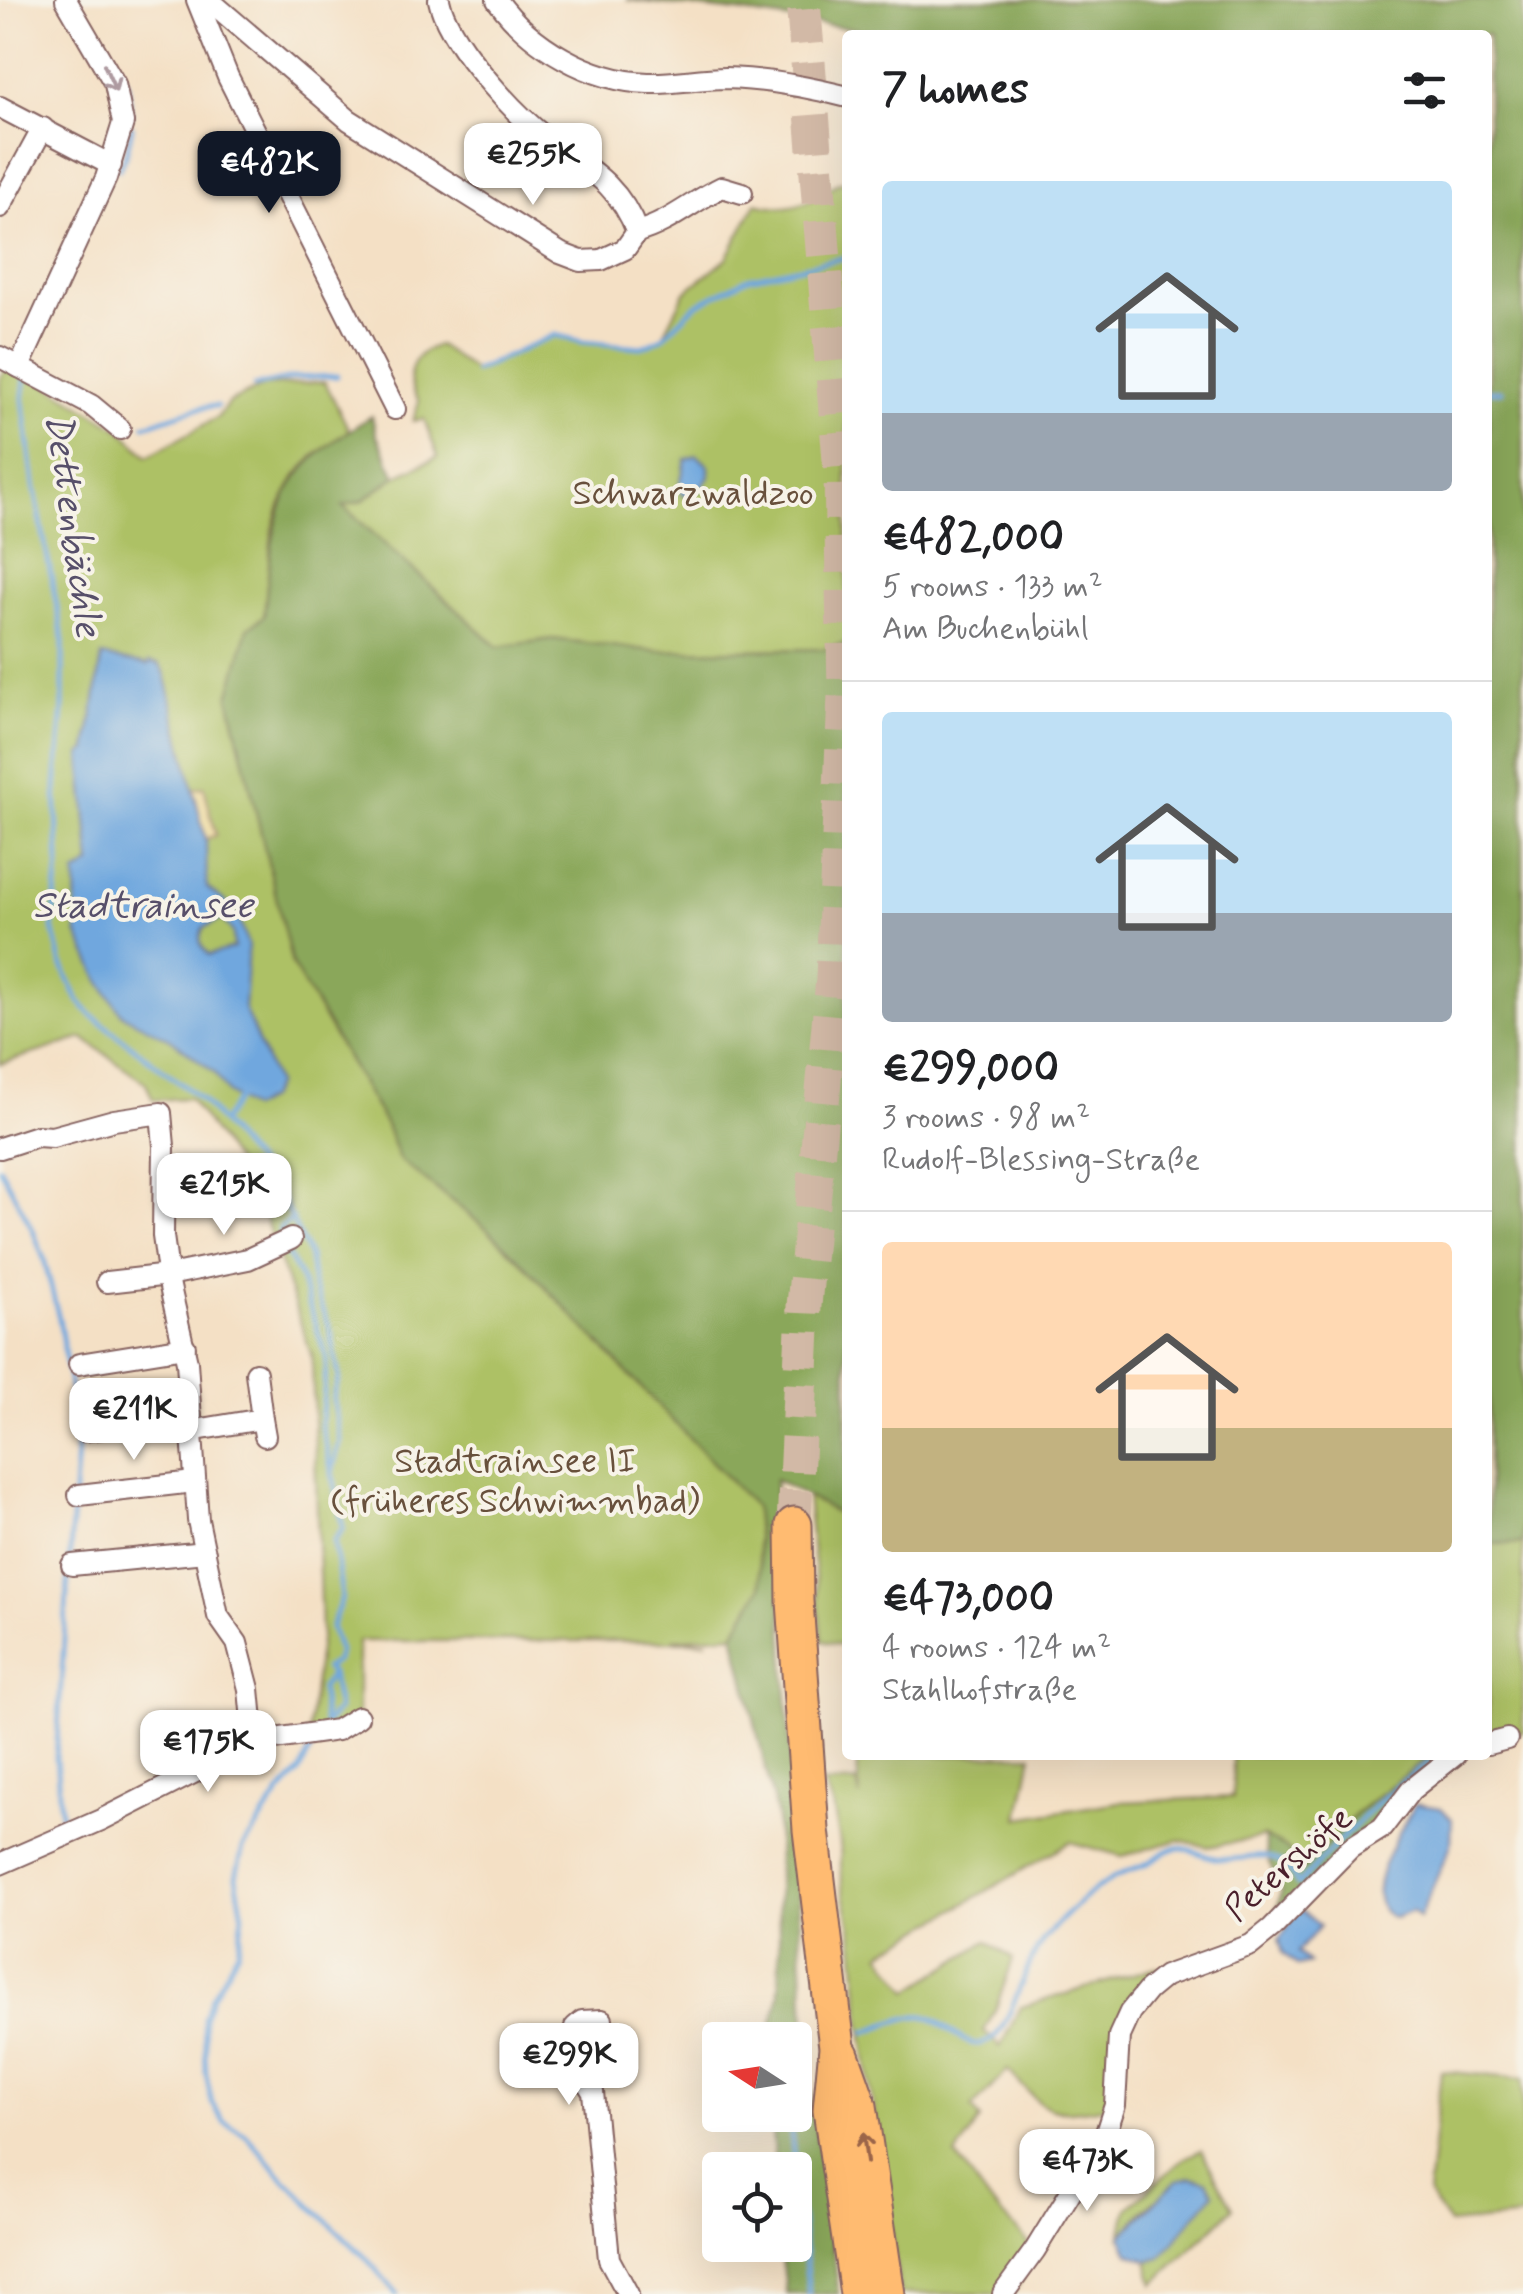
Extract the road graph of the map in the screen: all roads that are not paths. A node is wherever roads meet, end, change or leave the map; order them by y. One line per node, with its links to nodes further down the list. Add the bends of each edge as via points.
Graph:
1 (66, 0): 9 (street, one-way to 9, via 115,84 123,123)
2 (198, 0): 15 (street, via 228,77)
3 (209, 0): 12 (street, via 349,120 560,253 601,260 625,250)
4 (440, 0): 12 (street, via 477,69 535,129 610,187)
5 (497, 0): 6 (street, via 554,52 598,76 648,83 740,80)
6 (842, 96)
7 (0, 107): 8 (street)
8 (43, 128): 9 (street); 11 (street)
9 (111, 165): 14 (street)
10 (742, 193): 12 (street, via 722,187)
11 (0, 207)
12 (637, 232)
13 (0, 356): 14 (street)
14 (25, 370): 16 (street)
15 (395, 409)
16 (120, 429)
17 (0, 1148): 19 (street, via 160,1113)
18 (291, 1239): 19 (street, via 248,1259)
19 (169, 1274): 20 (street); 21 (street)
20 (107, 1282)
21 (184, 1347): 22 (street); 24 (street)
22 (78, 1364)
23 (256, 1373): 24 (street, via 264,1428)
24 (191, 1422): 25 (street); 26 (street)
25 (84, 1431)
26 (194, 1482): 27 (street); 29 (street)
27 (79, 1495)
28 (794, 1525): 36 (highway, via 811,1830)
29 (205, 1552): 30 (street); 32 (street, via 218,1616 237,1643 249,1689)
30 (72, 1565)
31 (358, 1717): 32 (street, via 337,1730)
32 (254, 1742): 34 (street)
33 (1449, 1760): 40 (street, Petershöfe, via 1250,1945 1165,1976 1148,1990 1119,2036 1115,2105 1105,2136)
34 (0, 1864)
35 (602, 2020): 37 (street, via 582,2020 571,2044 593,2092 610,2259)
36 (837, 2046): 38 (highway, via 831,2110); 39 (highway, one-way to 36, via 860,2106)
37 (628, 2294)
38 (858, 2294)
39 (887, 2294)
40 (1003, 2294)

